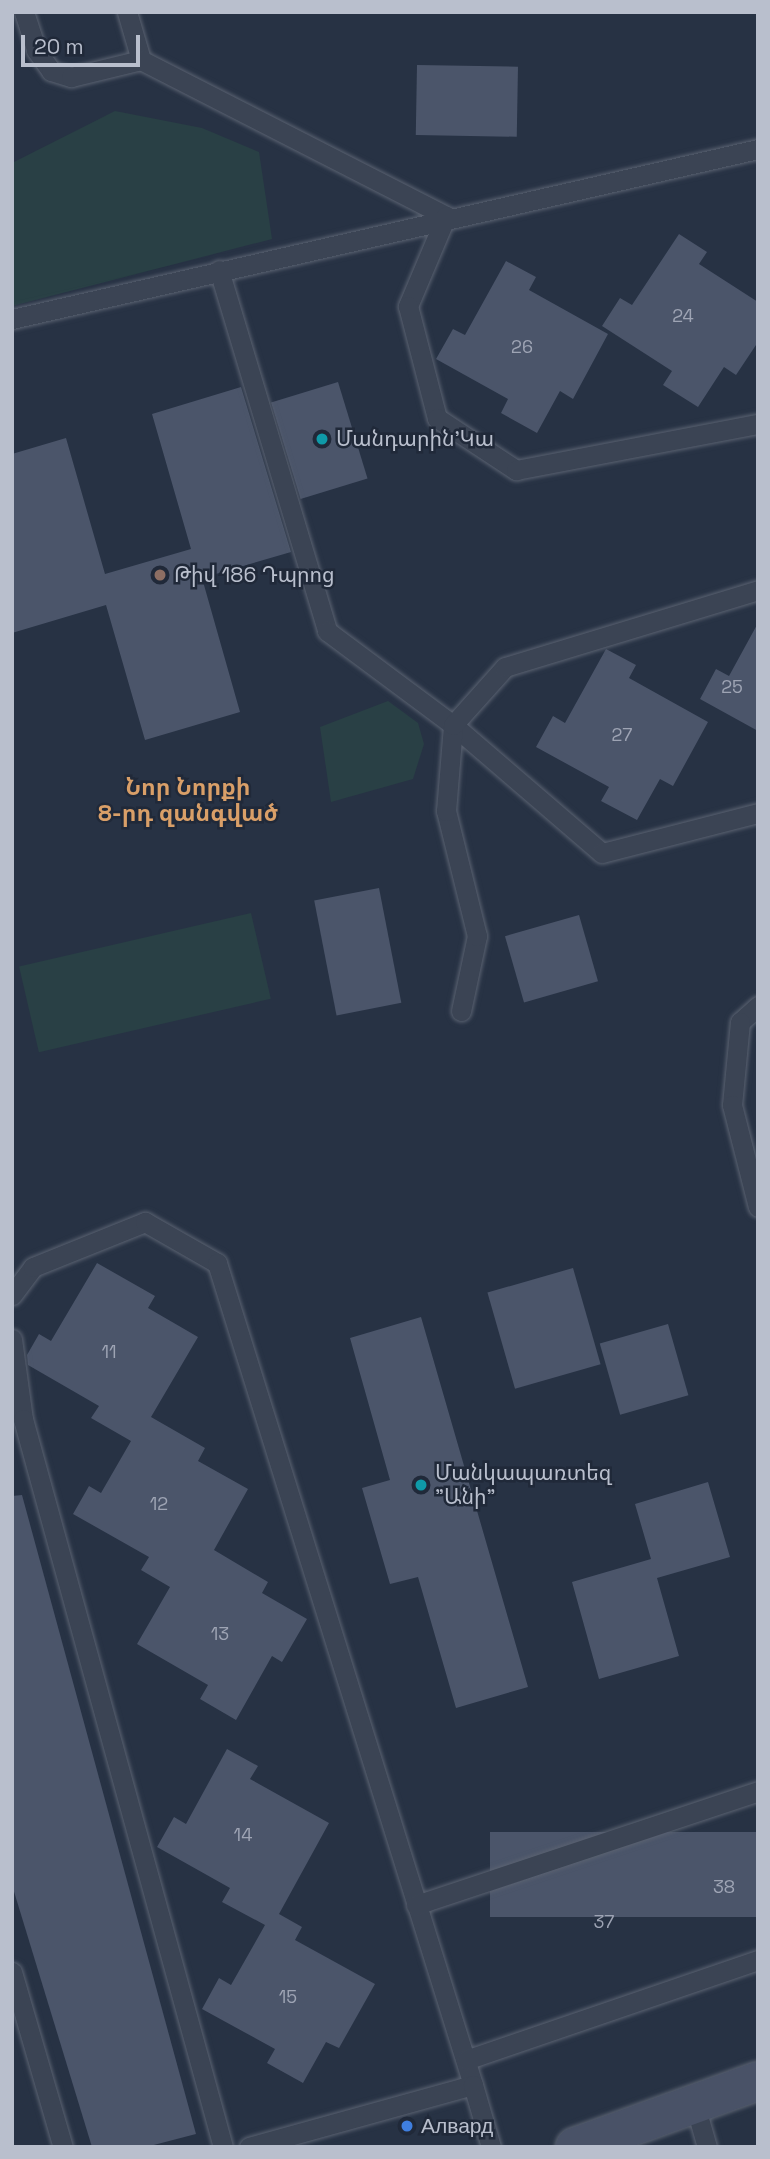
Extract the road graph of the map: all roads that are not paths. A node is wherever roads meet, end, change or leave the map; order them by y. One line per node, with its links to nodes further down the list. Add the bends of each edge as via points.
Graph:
1 (24, 12): 3 (lane, via 36,50 51,71 71,77)
2 (127, 12): 3 (lane)
3 (141, 60): 5 (lane)
4 (758, 149): 5 (lane)
5 (446, 216): 6 (lane); 8 (lane, via 408,306 437,418 516,470)
6 (219, 270): 7 (lane); 10 (lane, via 327,631)
7 (12, 319)
8 (758, 424)
9 (758, 590): 10 (lane, via 505,667)
10 (453, 725): 11 (lane, via 602,853); 13 (lane, via 446,811 477,936)
11 (758, 813)
12 (758, 1006): 14 (lane, via 740,1022 732,1105)
13 (461, 1011)
14 (758, 1207)
15 (12, 1295): 18 (lane, via 33,1267 145,1222 217,1263)
16 (12, 1339): 26 (lane, via 23,1419)
17 (758, 1791): 18 (lane)
18 (416, 1905): 21 (lane)
19 (758, 1960): 21 (lane)
20 (12, 1972): 25 (lane)
21 (466, 2060): 23 (lane)
22 (758, 2081): 24 (main road)
23 (473, 2085): 27 (lane); 28 (lane)
24 (695, 2105): 29 (main road); 30 (lane)
25 (63, 2147)
26 (223, 2147)
27 (249, 2147)
28 (491, 2147)
29 (575, 2147)
30 (707, 2147)

